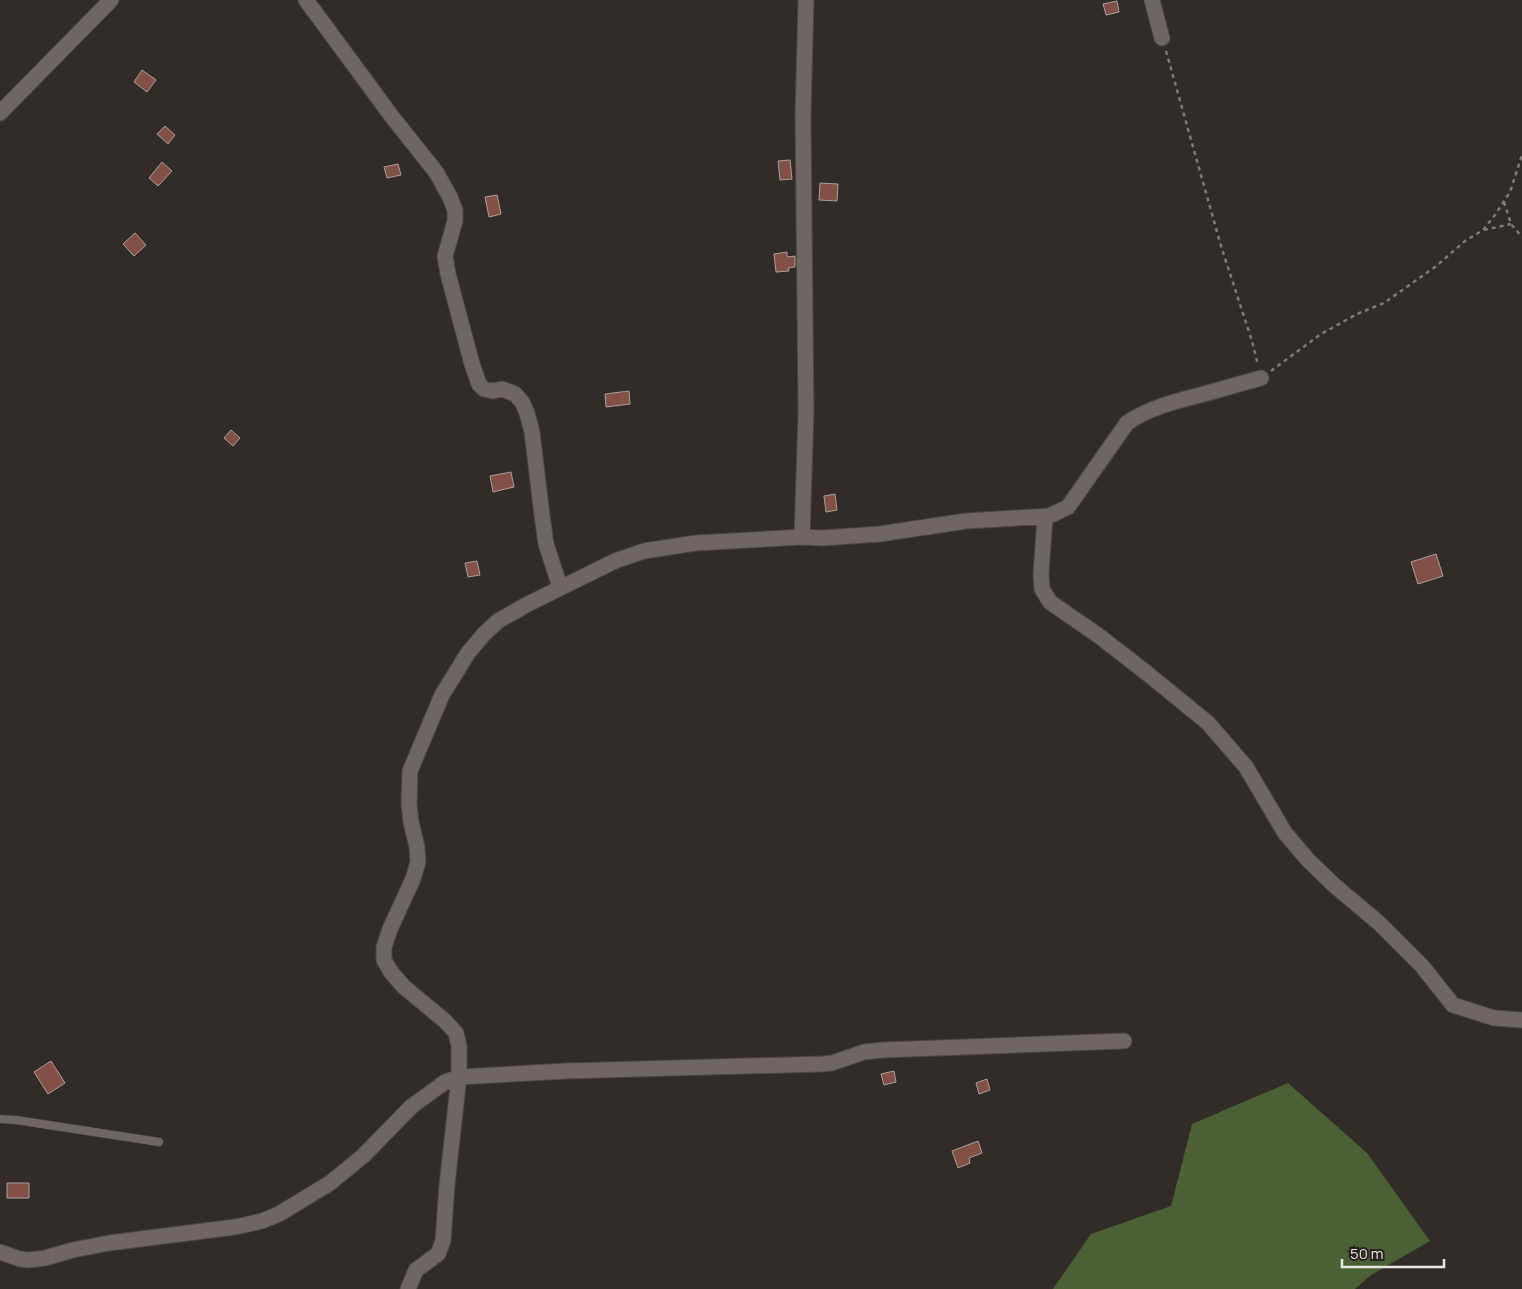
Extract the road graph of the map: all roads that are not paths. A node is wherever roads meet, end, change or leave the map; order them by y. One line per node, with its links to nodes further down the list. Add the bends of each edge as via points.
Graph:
1 (111, 0): 6 (street)
2 (306, 0): 10 (street, via 436,172 456,210 445,256 472,364 484,390 502,389 515,394 527,413 546,544)
3 (806, 0): 9 (street, via 803,115 806,412)
4 (1152, 0): 5 (street)
5 (1162, 38)
6 (0, 113)
7 (1261, 378): 8 (street, via 1186,398 1135,417 1127,423 1068,507)
8 (1045, 517): 9 (street, via 966,521 880,534); 11 (street, via 1041,574 1042,589 1050,602 1113,647 1208,723 1246,767 1285,833 1308,860 1422,966 1453,1006 1494,1018)
9 (802, 537): 10 (street, via 652,549 629,555)
10 (560, 588): 13 (street, via 498,621 468,653 442,695 410,771 410,813 418,862 390,929 384,960 403,986 456,1033 460,1046)
11 (1522, 1020)
12 (1124, 1041): 13 (street, via 883,1050 822,1064)
13 (459, 1077): 16 (street, via 439,1086 412,1106 363,1156 330,1183 262,1221 235,1228 109,1244 37,1259 20,1259); 17 (street, via 443,1241 438,1254 416,1270)
14 (0, 1119): 15 (lane)
15 (159, 1142)
16 (0, 1252)
17 (408, 1289)

